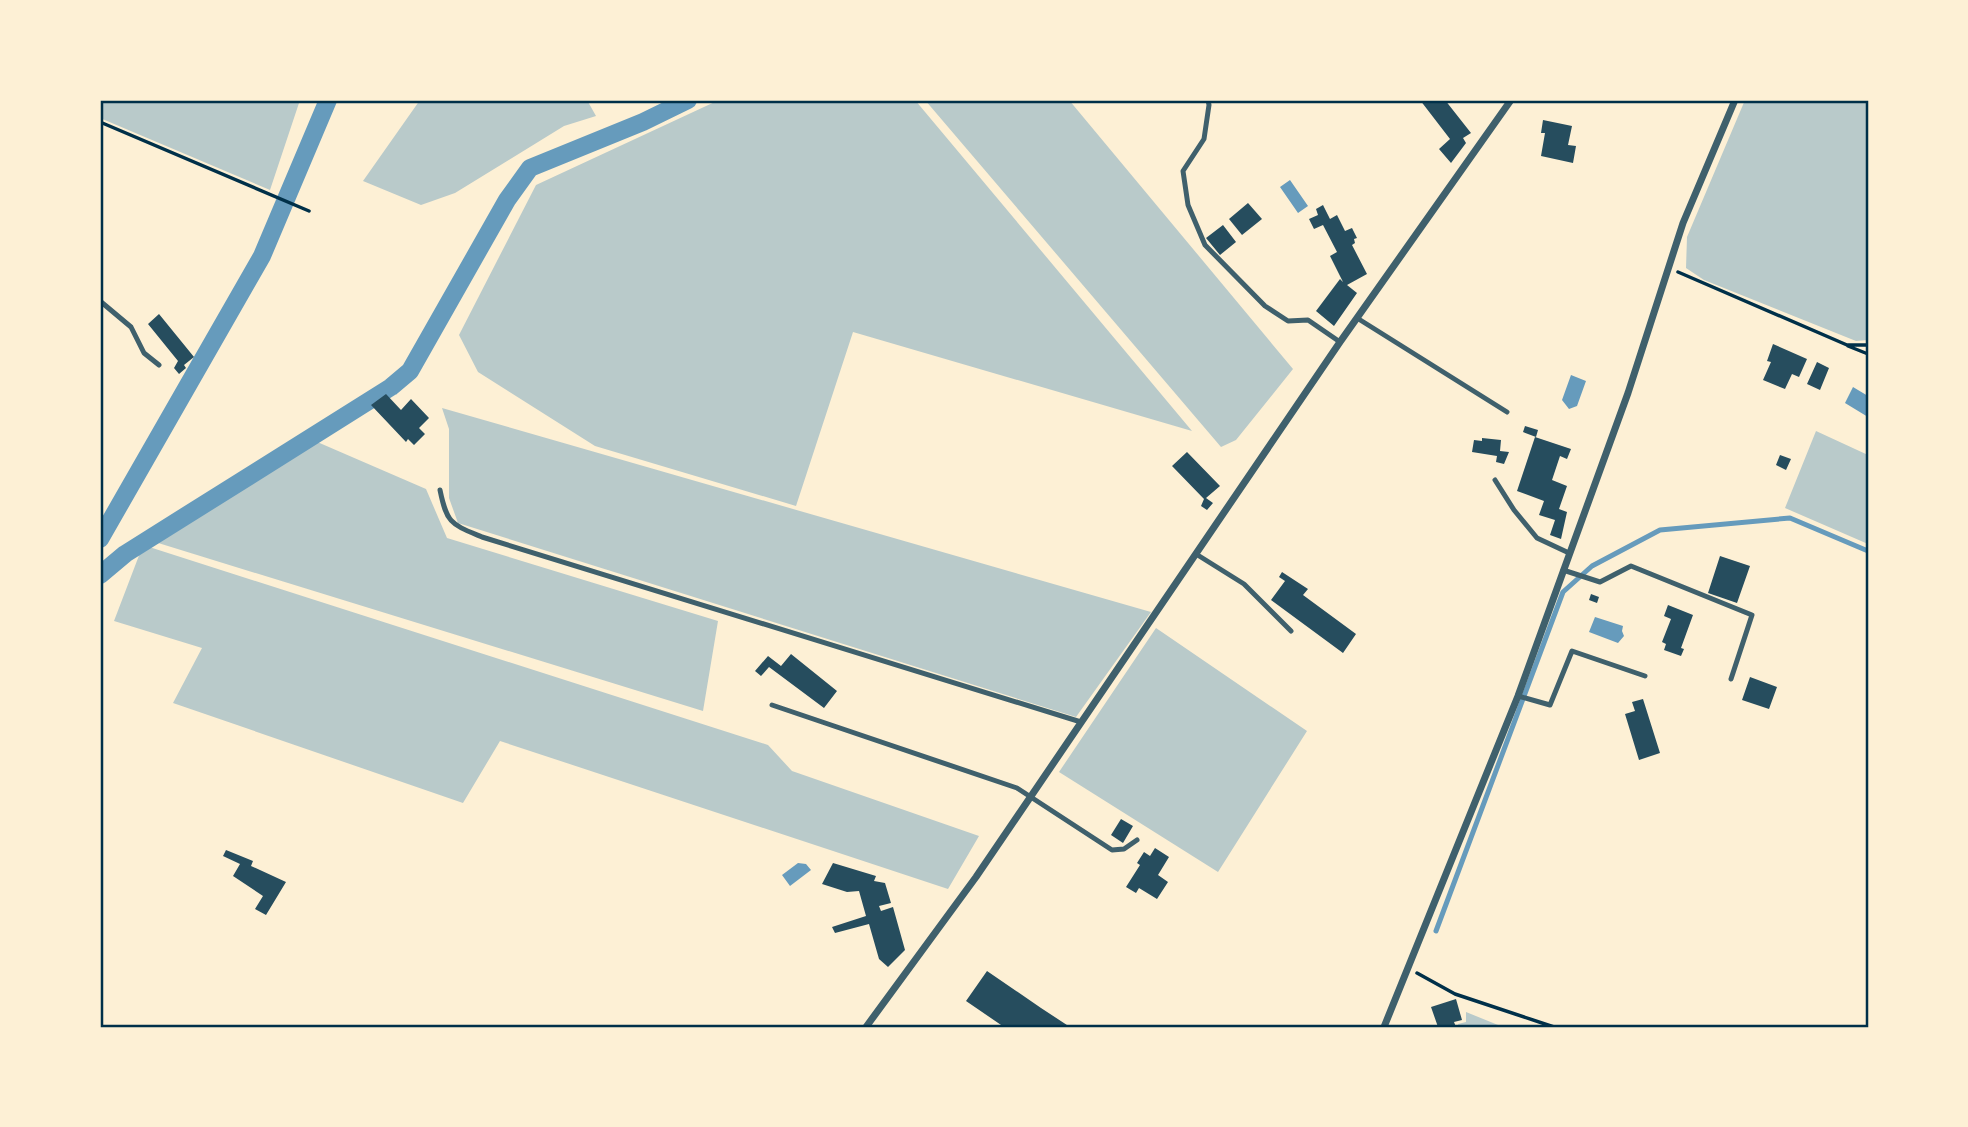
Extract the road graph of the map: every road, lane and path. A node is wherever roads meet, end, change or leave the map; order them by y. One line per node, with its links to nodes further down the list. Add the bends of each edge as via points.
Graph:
1 (1208, 100): 9 (lane, via 1204,139 1182,171 1188,205 1205,245 1265,306 1288,321 1308,320)
2 (1511, 100): 8 (street)
3 (1735, 100): 6 (street)
4 (100, 122): 5 (path)
5 (309, 211)
6 (1667, 268): 10 (path); 17 (street, via 1628,393)
7 (100, 301): 13 (lane, via 131,327 144,352)
8 (1357, 318): 9 (street); 14 (lane)
9 (1340, 342): 18 (street)
10 (1847, 345): 11 (path); 12 (path)
11 (1868, 345)
12 (1868, 354)
13 (159, 365)
14 (1507, 412)
15 (1495, 480): 17 (lane, via 1537,538)
16 (440, 490): 25 (lane, via 445,512 455,525 482,537)
17 (1569, 553): 19 (street)
18 (1196, 554): 20 (lane, via 1244,584); 25 (street)
19 (1563, 569): 22 (lane, via 1600,582 1631,566 1752,615); 23 (street)
20 (1291, 631)
21 (1645, 676): 23 (lane, via 1572,651 1550,705)
22 (1731, 680)
23 (1518, 696): 28 (street)
24 (772, 705): 26 (lane)
25 (1081, 722): 26 (street)
26 (1031, 796): 27 (lane, via 1112,850 1124,849); 29 (street)
27 (1137, 840)
28 (1408, 968): 30 (street); 31 (path, via 1455,993)
29 (866, 1027)
30 (1384, 1027)
31 (1554, 1027)

